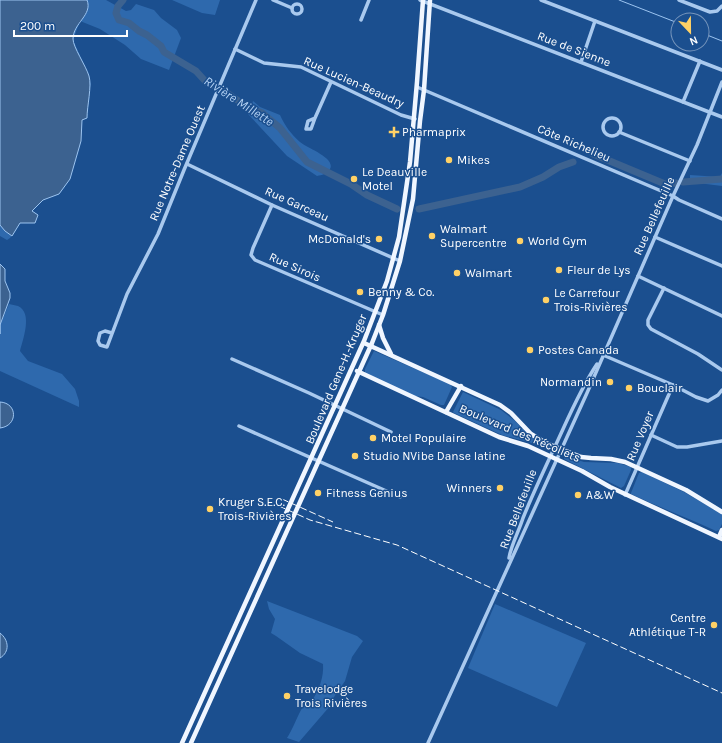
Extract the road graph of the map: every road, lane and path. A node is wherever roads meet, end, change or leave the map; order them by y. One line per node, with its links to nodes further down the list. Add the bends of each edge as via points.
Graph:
1 (256, 0): 12 (street, Rue Notre-Dame Ouest)
2 (273, 0): 9 (street)
3 (369, 0): 10 (street)
4 (422, 0): 7 (street, Rue de Sienne); 18 (main road, Boulevard Gene-H.-Kruger)
5 (541, 0): 11 (street)
6 (679, 0): 8 (street, via 710,12 717,11)
7 (429, 2): 14 (street, Rue de Sienne); 19 (main road, Boulevard Gene-H.-Kruger)
8 (722, 6)
9 (292, 8)
10 (361, 20)
11 (595, 21): 13 (street); 14 (street)
12 (235, 49): 16 (street, Rue Lucien-Beaudry, via 264,63 302,67); 28 (street, Rue Notre-Dame Ouest)
13 (700, 61): 15 (street); 20 (street)
14 (581, 62): 20 (street, Rue de Sienne)
15 (722, 70)
16 (331, 82): 23 (street); 24 (street, Rue Lucien-Beaudry)
17 (722, 82): 21 (street, Rue Bellefeuille)
18 (417, 87): 19 (street, Côte Richelieu); 24 (main road, Boulevard Gene-H.-Kruger)
19 (424, 90): 25 (main road, Boulevard Gene-H.-Kruger); 29 (street, Côte Richelieu)
20 (683, 102): 21 (street, Rue de Sienne)
21 (711, 112): 22 (street, Rue de Sienne); 27 (street, Rue Bellefeuille)
22 (722, 117)
23 (315, 118)
24 (414, 119): 25 (street, Rue Lucien-Beaudry); 33 (main road, Boulevard Gene-H.-Kruger, via 406,198)
25 (420, 121): 34 (main road, Boulevard Gene-H.-Kruger, via 413,199)
26 (619, 132): 26 (street, via 620,124 616,119 607,119 603,123 606,134 612,136); 27 (street)
27 (690, 161): 29 (street, Rue Bellefeuille)
28 (187, 164): 30 (street, Rue Garceau); 42 (street, Rue Notre-Dame Ouest, via 158,234 127,294)
29 (673, 196): 31 (street, Côte Richelieu); 32 (street, Rue Bellefeuille)
30 (272, 205): 33 (street, Rue Garceau); 38 (street, Rue Sirois, via 253,248 251,255 255,260)
31 (722, 219)
32 (655, 237): 35 (street); 36 (street, Rue Bellefeuille)
33 (394, 258): 34 (street, Rue Garceau); 38 (main road, Boulevard Gene-H.-Kruger)
34 (400, 261): 39 (main road, Boulevard Gene-H.-Kruger)
35 (722, 266)
36 (638, 276): 37 (street); 46 (street, Rue Bellefeuille)
37 (664, 288): 40 (street); 49 (street, via 648,325)
38 (376, 312): 39 (street, Rue Sirois); 43 (main road, Boulevard Gene-H.-Kruger)
39 (383, 315): 41 (main road, Boulevard Gene-H.-Kruger)
40 (722, 316)
41 (379, 325): 44 (main road, Boulevard Gene-H.-Kruger); 45 (main road)
42 (112, 333): 42 (street, Rue Notre-Dame Ouest, via 100,332 100,345 106,347)
43 (364, 343): 44 (main road, Boulevard des Récollets); 48 (main road, Boulevard Gene-H.-Kruger)
44 (370, 345): 45 (main road, Boulevard des Récollets); 50 (main road, Boulevard Gene-H.-Kruger)
45 (390, 354): 52 (main road, Boulevard des Récollets)
46 (602, 357): 51 (street); 61 (street, Rue Bellefeuille, via 575,402); 62 (street, Rue Bellefeuille)
47 (232, 359): 54 (street)
48 (352, 369): 50 (main road, Boulevard des Récollets); 54 (main road, Boulevard Gene-H.-Kruger)
49 (722, 370)
50 (358, 372): 55 (main road, Boulevard Gene-H.-Kruger); 56 (main road, Boulevard des Récollets)
51 (673, 385): 53 (street, via 708,401); 59 (street, Rue Voyer)
52 (460, 386): 56 (main road); 61 (main road, Boulevard des Récollets, via 502,406 531,434)
53 (722, 390)
54 (336, 406): 55 (street); 64 (main road, Boulevard Gene-H.-Kruger)
55 (342, 409): 58 (street); 66 (main road, Boulevard Gene-H.-Kruger)
56 (446, 412): 63 (main road, Boulevard des Récollets, via 499,437)
57 (239, 426): 64 (street)
58 (392, 432)
59 (651, 435): 60 (street, via 677,447); 67 (street, Rue Voyer)
60 (722, 441)
61 (554, 447): 62 (main road, Boulevard des Récollets); 63 (street, Rue Bellefeuille)
62 (560, 449): 65 (street, Rue Bellefeuille); 67 (main road, Boulevard des Récollets, via 584,458 616,460)
63 (550, 456): 65 (main road, Boulevard des Récollets); 73 (street, Rue Bellefeuille, via 512,548)
64 (312, 459): 66 (street); 74 (main road, Boulevard Gene-H.-Kruger)
65 (556, 459): 68 (main road, Boulevard des Récollets); 73 (street, Rue Bellefeuille)
66 (319, 462): 69 (street); 75 (main road, Boulevard Gene-H.-Kruger)
67 (638, 467): 68 (street, Rue Voyer); 70 (main road, Boulevard des Récollets, via 686,490)
68 (625, 494): 72 (main road, Boulevard des Récollets)
69 (400, 497)
70 (722, 512)
71 (722, 530): 72 (main road)
72 (720, 538)
73 (510, 562): 76 (street, Rue Bellefeuille)
74 (182, 743)
75 (191, 743)
76 (428, 743)

